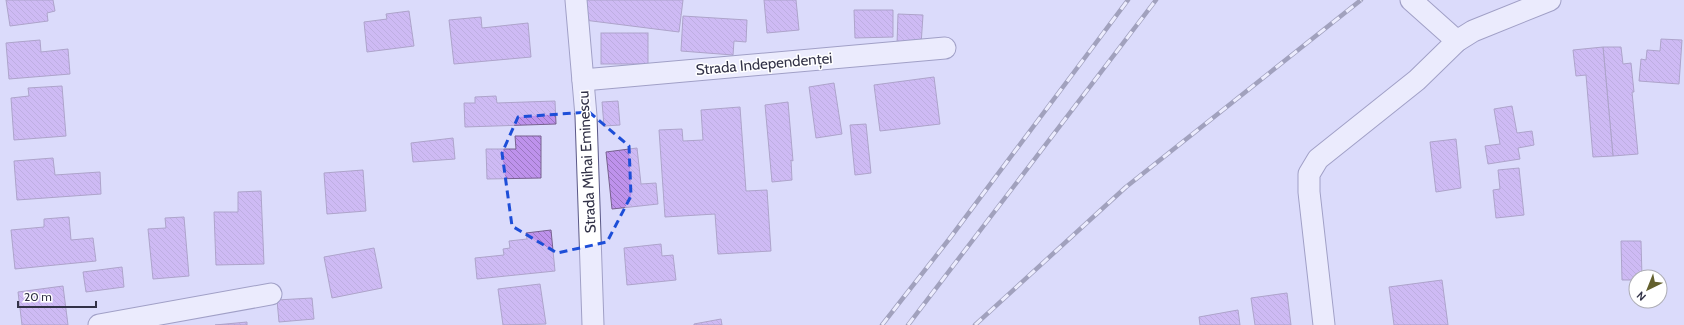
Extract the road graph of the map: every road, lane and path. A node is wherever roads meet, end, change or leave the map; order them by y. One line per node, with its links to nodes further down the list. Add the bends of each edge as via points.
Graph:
1 (576, 0): 6 (street, Strada Mihai Eminescu)
2 (1411, 0): 4 (street)
3 (1550, 0): 4 (street, via 1473,31)
4 (1457, 41): 10 (street, via 1417,80 1318,159 1309,174)
5 (945, 48): 6 (street, Strada Independenței)
6 (583, 80): 9 (street, Strada Mihai Eminescu)
7 (271, 294): 8 (street)
8 (99, 325)
9 (593, 325)
10 (1324, 325)

